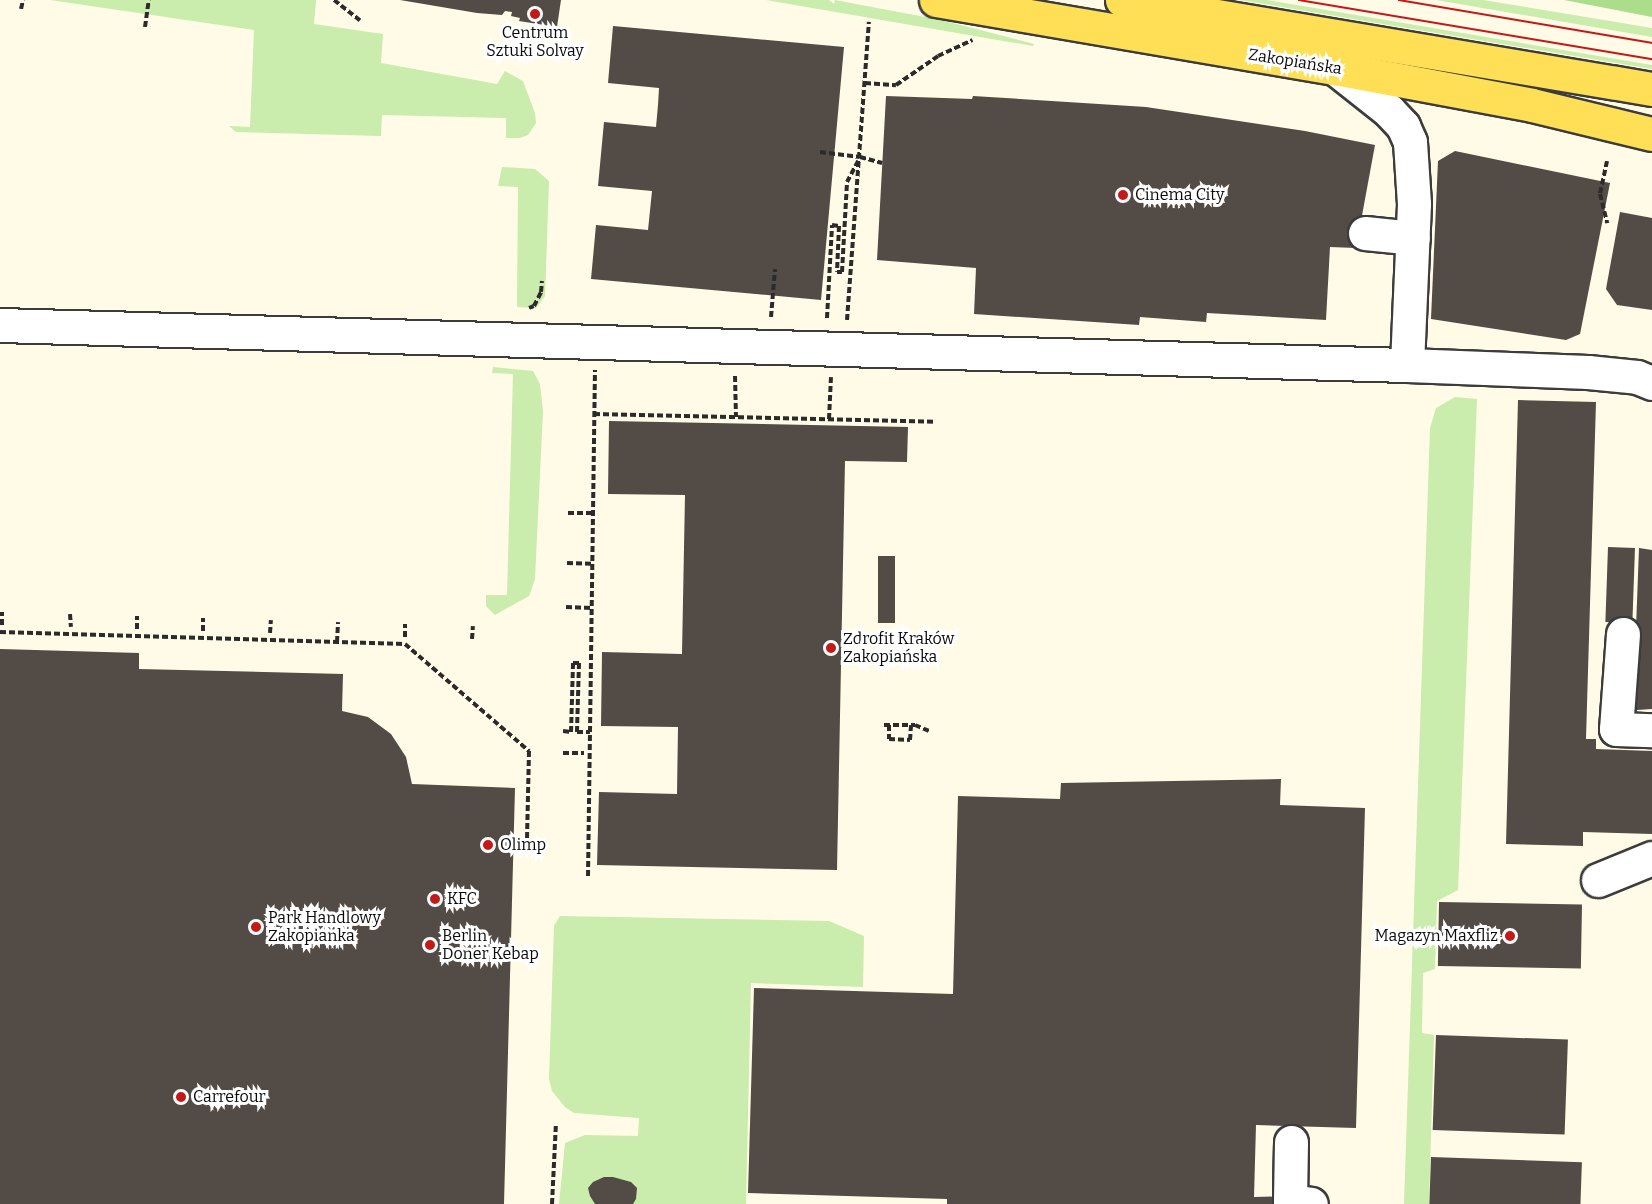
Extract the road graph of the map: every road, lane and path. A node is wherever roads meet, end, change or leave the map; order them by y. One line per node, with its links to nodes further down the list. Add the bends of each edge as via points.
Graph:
1 (23, 0): 6 (path)
2 (149, 0): 9 (path)
3 (334, 0): 7 (path)
4 (936, 0): 11 (main road, Zakopiańska)
5 (1122, 0): 13 (main road, Zakopiańska)
6 (21, 9)
7 (360, 20)
8 (869, 22): 12 (path)
9 (145, 27)
10 (973, 40): 12 (path, via 938,56 896,85)
11 (1335, 68): 14 (main road, Zakopiańska, via 1532,105); 21 (lane, via 1403,126 1410,142)
12 (865, 83): 16 (path)
13 (1652, 89)
14 (1652, 134)
15 (820, 152): 16 (path)
16 (860, 157): 18 (path); 23 (path); 26 (path, via 847,182 843,272 837,272 839,226 832,225)
17 (1606, 161): 19 (path, via 1600,195)
18 (882, 163)
19 (1607, 223)
20 (1365, 233): 21 (lane)
21 (1413, 238): 28 (lane)
22 (776, 270): 25 (path)
23 (847, 323)
24 (0, 325): 28 (lane)
25 (771, 325)
26 (827, 327)
27 (735, 364): 33 (path)
28 (1407, 365): 31 (lane, via 1588,372)
29 (595, 368): 32 (path)
30 (831, 368): 34 (path)
31 (1652, 383)
32 (594, 414): 33 (path); 37 (path)
33 (736, 417): 34 (path)
34 (830, 419): 35 (path)
35 (936, 422)
36 (568, 513): 37 (path)
37 (593, 513): 39 (path)
38 (567, 563): 39 (path)
39 (592, 564): 41 (path)
40 (566, 607): 41 (path)
41 (592, 608): 64 (path)
42 (2, 612): 49 (path)
43 (70, 614): 51 (path)
44 (137, 616): 52 (path)
45 (203, 618): 53 (path)
46 (271, 620): 55 (path)
47 (338, 622): 59 (path)
48 (405, 624): 57 (path)
49 (2, 625)
50 (473, 626): 58 (path)
51 (71, 627)
52 (137, 629)
53 (203, 631)
54 (0, 632): 59 (path)
55 (270, 633)
56 (1623, 634): 61 (lane, via 1616,729)
57 (405, 637)
58 (472, 639)
59 (338, 642): 67 (path, via 405,644 528,752)
60 (911, 725): 60 (path, via 887,725 889,739 910,740); 63 (path)
61 (1652, 730)
62 (563, 731): 64 (path, via 571,732 573,663 579,663 577,732)
63 (929, 731)
64 (590, 732): 69 (path)
65 (563, 753): 66 (path)
66 (585, 753)
67 (527, 842)
68 (1652, 858): 70 (lane)
69 (588, 876)
70 (1598, 880)
71 (556, 1123): 73 (path)
72 (1291, 1142): 74 (lane, via 1290,1201)
73 (552, 1204)
74 (1311, 1204)

